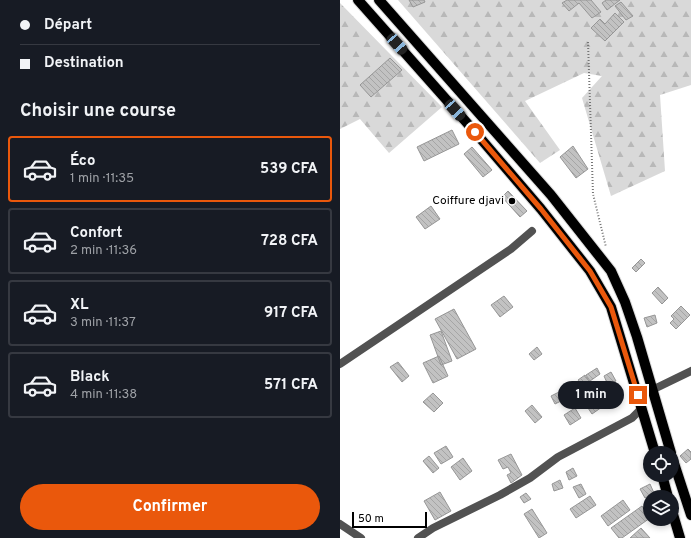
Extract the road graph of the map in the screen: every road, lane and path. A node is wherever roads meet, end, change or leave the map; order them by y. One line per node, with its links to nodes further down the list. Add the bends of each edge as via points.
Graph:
1 (358, 0): 9 (main road, via 531,198 590,271 611,307)
2 (378, 0): 8 (main road, via 551,196 611,271 625,302)
3 (588, 42): 5 (path, via 593,194)
4 (532, 231): 6 (street, via 511,249)
5 (606, 248)
6 (340, 364)
7 (691, 370): 8 (street)
8 (652, 390): 11 (main road)
9 (642, 408): 10 (main road); 17 (street, via 632,418 558,457 500,496 433,528)
10 (653, 446)
11 (669, 446)
12 (679, 478): 13 (main road)
13 (691, 515)
14 (340, 524): 16 (street)
15 (676, 526): 18 (main road)
16 (361, 538)
17 (418, 538)
18 (680, 538)

